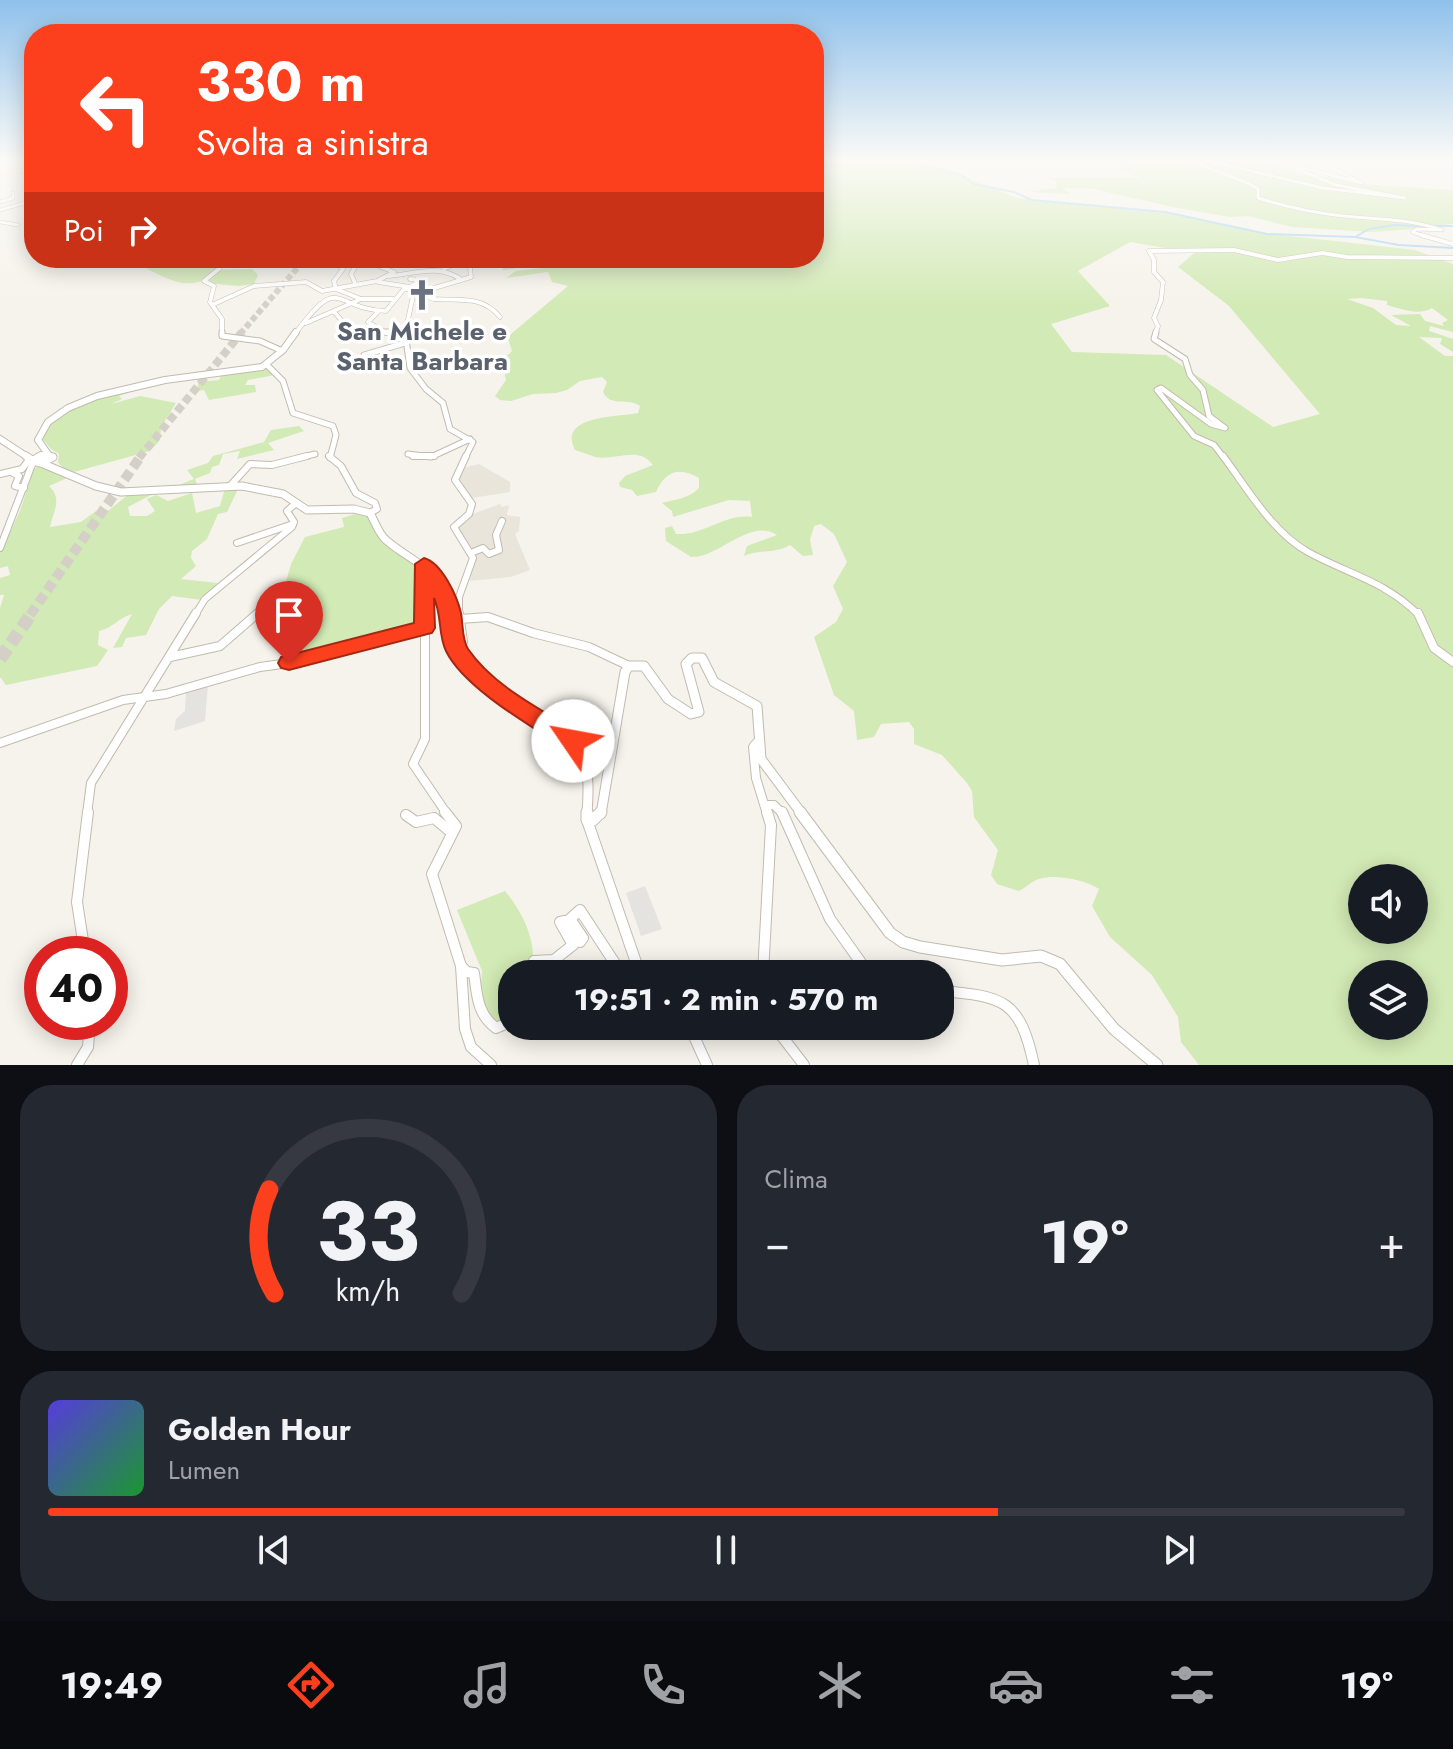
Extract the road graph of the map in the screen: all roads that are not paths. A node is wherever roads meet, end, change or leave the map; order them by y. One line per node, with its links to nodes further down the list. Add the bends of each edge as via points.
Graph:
1 (1298, 209): 4 (street, via 1436,227 1442,230 1412,232)
2 (0, 222): 3 (street)
3 (18, 225)
4 (1453, 244)
5 (1453, 258): 57 (street, via 1322,253 1281,260 1234,250 1149,251 1154,272 1163,282 1154,339 1185,359 1203,390 1209,416 1225,428 1157,390 1194,436 1214,445 1279,529 1306,551 1385,586 1419,614 1434,648)
6 (220, 268): 23 (street, via 204,281 214,286)
7 (342, 268): 17 (street, via 334,281)
8 (354, 268): 16 (street)
9 (384, 268): 12 (street, via 393,271)
10 (469, 268): 15 (street, via 473,275)
11 (444, 269): 12 (street); 15 (street)
12 (389, 276): 14 (street)
13 (410, 279): 18 (street, via 421,280)
14 (377, 281): 16 (street); 18 (street)
15 (458, 281): 19 (street)
16 (355, 283): 17 (street)
17 (336, 289): 20 (street); 23 (street, via 319,291 306,282 254,286)
18 (411, 289): 19 (street); 21 (street); 30 (street)
19 (428, 290): 27 (street, via 434,299 478,298)
20 (361, 299): 21 (street); 22 (street); 24 (street)
21 (393, 299): 26 (street, via 391,309)
22 (352, 302): 24 (street); 25 (street); 28 (street, via 327,298)
23 (212, 305): 32 (street, via 222,319 224,338 255,340)
24 (367, 307): 26 (street)
25 (334, 312): 28 (street); 29 (street)
26 (378, 312): 30 (street, via 368,322 386,333)
27 (500, 317)
28 (306, 323): 32 (street)
29 (345, 324)
30 (408, 327): 31 (street)
31 (405, 343): 33 (street); 36 (street, via 412,357 410,368 443,403 450,429)
32 (280, 350): 34 (street)
33 (364, 355)
34 (267, 365): 39 (street, via 166,379 68,408 41,428); 45 (street, via 283,381 285,401 295,416 333,426 336,435 329,457 341,466 356,493 375,503 377,509)
35 (0, 439): 39 (street)
36 (470, 439): 38 (street, via 428,458); 50 (street, via 473,443 455,480 472,508 454,527)
37 (315, 454): 42 (street, via 272,465 250,464)
38 (408, 454)
39 (39, 459): 40 (street); 42 (street, via 121,492); 43 (street)
40 (9, 472): 41 (street); 43 (street, via 19,476 15,486)
41 (0, 474)
42 (230, 486): 44 (street, via 277,492)
43 (24, 488): 49 (street)
44 (295, 504): 45 (street, via 316,511); 47 (street, via 287,511)
45 (370, 513): 51 (street, via 384,539)
46 (502, 521): 50 (street, via 496,535 499,550 489,554 477,548)
47 (293, 524): 48 (street); 56 (street, via 205,599)
48 (237, 543)
49 (0, 548)
50 (471, 553): 53 (street, via 471,570 458,597)
51 (424, 564): 54 (street); 55 (street, via 450,609)
52 (269, 603): 56 (street, via 220,646)
53 (460, 619): 55 (street, via 464,644); 58 (street, via 477,614 494,618 591,648)
54 (425, 628): 59 (street); 65 (street, via 425,739 413,764 456,826)
55 (459, 654): 64 (street, via 492,689 573,741 588,780)
56 (170, 657): 59 (street)
57 (1453, 662)
58 (629, 666): 60 (street, via 644,666 677,707 692,715 699,706 686,664 702,658 714,682 757,706); 64 (street, via 601,814)
59 (140, 699): 61 (street, via 123,700); 66 (street, via 91,783 77,902)
60 (757, 742): 62 (street, via 756,778); 83 (street, via 766,768 890,933 920,947 1002,960 1041,956 1060,964 1114,1029)
61 (0, 743)
62 (766, 805): 70 (street, via 771,825); 71 (street, via 783,813 836,929)
63 (406, 815): 65 (street, via 416,822 434,818)
64 (587, 820): 69 (street)
65 (452, 833): 72 (street, via 432,874)
66 (82, 936)
67 (554, 960): 68 (street, via 573,945 560,922 565,921 580,942 583,938 570,919 580,910)
68 (613, 960)
69 (635, 960)
70 (764, 960)
71 (856, 960)
72 (461, 966): 74 (street, via 474,973 479,1012); 79 (street, via 465,1029 471,1047)
73 (954, 993): 82 (street, via 992,997 1009,1007 1025,1026)
74 (498, 1027)
75 (89, 1040): 78 (street)
76 (694, 1040): 80 (street)
77 (785, 1040): 81 (street)
78 (77, 1065)
79 (491, 1065)
80 (707, 1065)
81 (804, 1065)
82 (1034, 1065)
83 (1157, 1065)

